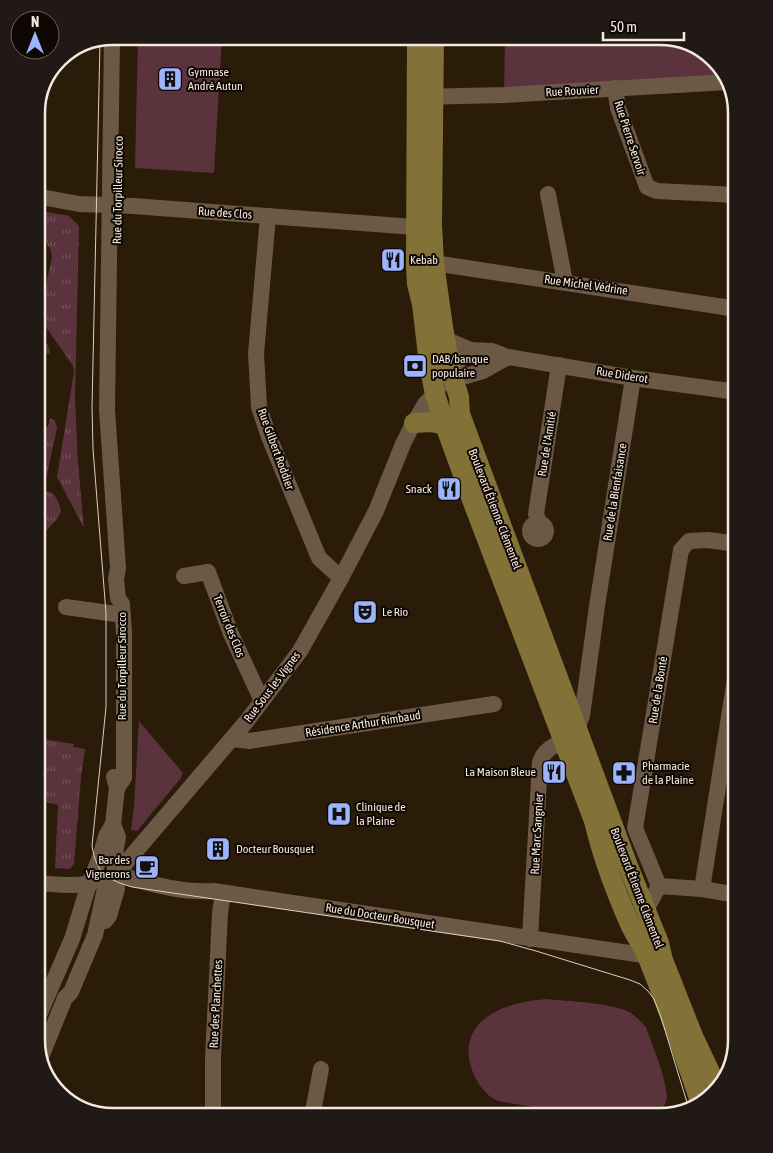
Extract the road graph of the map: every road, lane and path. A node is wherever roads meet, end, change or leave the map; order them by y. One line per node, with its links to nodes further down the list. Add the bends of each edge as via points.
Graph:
1 (112, 45): 10 (street, Rue du Torpilleur Sirocco)
2 (120, 45): 10 (street, Rue du Torpilleur Sirocco)
3 (420, 45): 6 (main road, Boulevard Étienne Clémentel)
4 (721, 82): 5 (street, Rue Rouvier)
5 (615, 88): 6 (street, Rue Rouvier); 8 (street, Rue Pierre Servoir, via 618,108 647,187)
6 (424, 98): 12 (main road, Boulevard Étienne Clémentel)
7 (548, 194): 14 (street)
8 (728, 194)
9 (45, 198): 10 (street, Rue des Clos, via 79,204)
10 (114, 205): 11 (street, Rue des Clos); 31 (street, Rue du Torpilleur Sirocco, via 108,344 108,446 118,568 116,579)
11 (268, 216): 12 (street, Rue des Clos); 29 (street, Rue Gilbert Roddier, via 256,354 259,407 319,558)
12 (423, 228): 13 (main road, Boulevard Étienne Clémentel); 16 (main road, Boulevard Étienne Clémentel, via 416,284)
13 (434, 263): 14 (street, Rue Michel Védrine); 16 (main road, Boulevard Étienne Clémentel)
14 (565, 282): 15 (street, Rue Michel Védrine)
15 (728, 308)
16 (437, 342): 17 (street, Rue Diderot); 20 (main road, Boulevard Étienne Clémentel); 23 (main road, Boulevard Étienne Clémentel, via 430,364)
17 (471, 350): 18 (street, Rue Diderot); 20 (street)
18 (508, 356): 19 (street, Rue Diderot); 20 (street, via 483,371 466,376)
19 (559, 365): 21 (street, Rue Diderot); 26 (street, Rue de l'Amitié, via 536,514)
20 (450, 368): 23 (street); 24 (main road, Boulevard Étienne Clémentel, via 459,397)
21 (632, 378): 22 (street, Rue Diderot); 35 (street, Rue de la Bienfaisance, via 582,716)
22 (728, 391)
23 (436, 394): 24 (main road, Boulevard Étienne Clémentel); 25 (street)
24 (453, 420): 25 (main road); 35 (main road, Boulevard Étienne Clémentel)
25 (414, 423): 29 (street, Rue Sous les Vignes, via 376,511)
26 (538, 522)
27 (728, 543): 42 (street, Rue de la Bonté, via 689,541 681,550 635,828)
28 (184, 576): 32 (street, Terroir des Clos, via 208,572 230,634)
29 (341, 578): 32 (street, Rue Sous les Vignes, via 300,651)
30 (66, 607): 31 (street)
31 (122, 610): 37 (street, Rue du Torpilleur Sirocco, via 124,778 117,788)
32 (262, 702): 36 (street, Rue Sous les Vignes)
33 (494, 704): 36 (street, Résidence Arthur Rimbaud, via 248,741)
34 (728, 723): 43 (street)
35 (570, 735): 46 (main road, Boulevard Étienne Clémentel); 47 (main road, Boulevard Étienne Clémentel); 49 (street, Rue Marc Sangnier, via 548,749 540,762)
36 (232, 739): 38 (street, Rue Sous les Vignes)
37 (115, 831): 38 (street, via 123,841 135,845); 39 (street, Rue du Torpilleur Sirocco); 41 (street, Rue du Torpilleur Sirocco, via 106,836)
38 (143, 842): 39 (street, Rue Sous les Vignes)
39 (116, 874): 41 (street, Rue Sous les Vignes); 44 (street, Rue du Docteur Bousquet, via 146,884); 48 (street, via 116,897 109,916)
40 (45, 883): 41 (street)
41 (89, 884): 48 (street, via 94,898); 52 (street, via 72,939)
42 (659, 886): 43 (street); 46 (street)
43 (702, 889): 45 (street)
44 (223, 892): 49 (street, Rue du Docteur Bousquet); 57 (street, Rue des Planchettes)
45 (728, 893)
46 (646, 910): 51 (main road, Boulevard Étienne Clémentel)
47 (630, 925): 50 (street, via 628,943); 51 (main road, Boulevard Étienne Clémentel)
48 (95, 935): 53 (street)
49 (530, 939): 50 (street, Rue du Docteur Bousquet)
50 (621, 951): 51 (street, Rue du Docteur Bousquet)
51 (655, 957): 55 (main road, Boulevard Étienne Clémentel); 56 (main road, Boulevard Étienne Clémentel)
52 (45, 1001)
53 (46, 1046)
54 (321, 1069): 58 (street)
55 (715, 1080)
56 (698, 1096)
57 (213, 1108)
58 (314, 1108)

